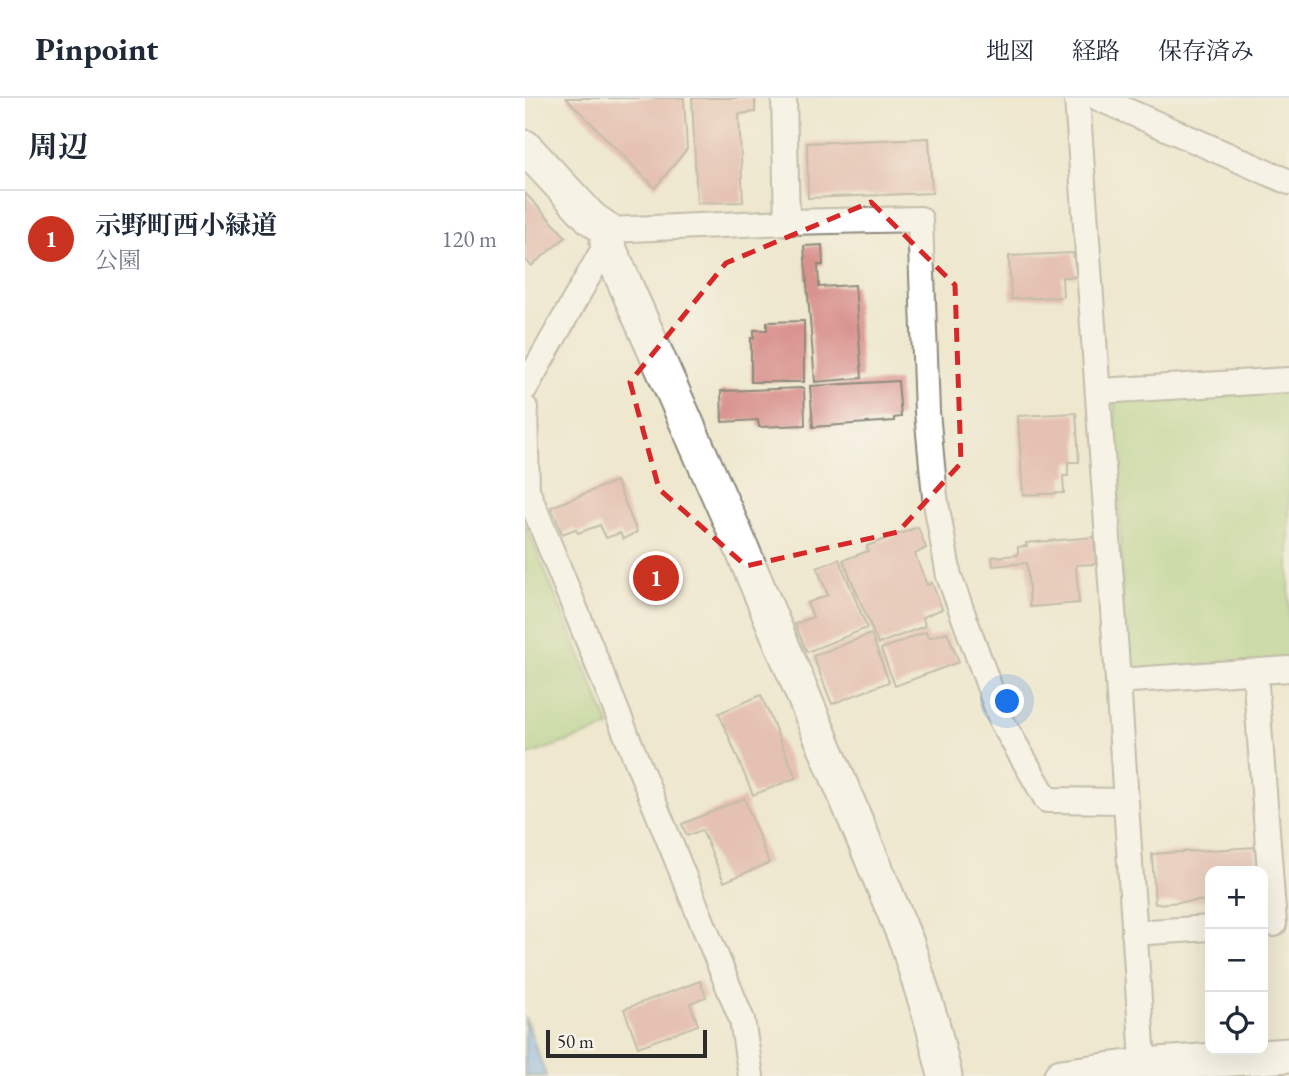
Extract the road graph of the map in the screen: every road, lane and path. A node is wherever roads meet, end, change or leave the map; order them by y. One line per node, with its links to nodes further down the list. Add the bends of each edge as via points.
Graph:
1 (784, 98): 6 (street)
2 (1077, 98): 10 (street)
3 (1098, 98): 5 (street)
4 (525, 147): 7 (street)
5 (1289, 182)
6 (787, 222): 7 (street); 15 (street, via 920,219 929,436 949,576 1002,722 1047,800)
7 (607, 236): 9 (street); 22 (street, via 907,943)
8 (1289, 380): 10 (street)
9 (525, 388)
10 (1099, 391): 14 (street)
11 (525, 408): 21 (street, via 527,490 742,1020)
12 (1289, 669): 13 (street)
13 (1255, 672): 14 (street); 16 (street)
14 (1118, 681): 15 (street)
15 (1125, 801): 18 (street)
16 (1275, 924)
17 (1205, 929): 18 (street)
18 (1134, 933): 20 (street)
19 (1289, 1055): 20 (street)
20 (1143, 1071): 23 (street)
21 (751, 1076)
22 (944, 1076)
23 (1061, 1076)

